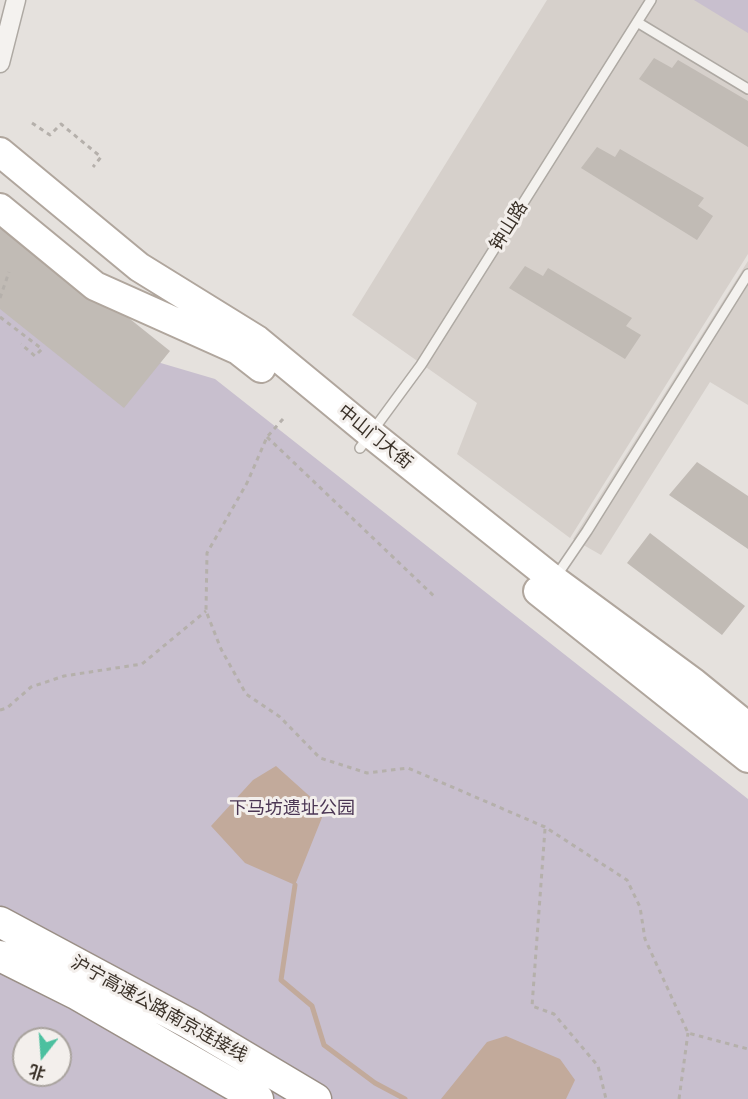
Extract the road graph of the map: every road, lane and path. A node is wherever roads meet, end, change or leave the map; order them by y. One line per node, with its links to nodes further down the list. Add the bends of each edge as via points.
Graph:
1 (16, 0): 4 (street)
2 (651, 0): 3 (lane, 钟山路)
3 (638, 22): 5 (lane); 17 (lane, 钟山路, via 422,365)
4 (0, 63)
5 (748, 89)
6 (32, 123): 8 (path, via 50,135 61,124 101,157)
7 (0, 153): 17 (main road, 中山门大街, via 139,267 257,340)
8 (93, 167)
9 (0, 208): 17 (main road, 中山门大街, via 95,286 238,350)
10 (9, 272): 12 (path)
11 (748, 274): 18 (lane)
12 (0, 298)
13 (0, 317): 14 (path, via 42,349 35,356)
14 (21, 344)
15 (283, 418): 16 (path)
16 (267, 437): 19 (path); 20 (path, via 247,483 207,553)
17 (365, 441): 18 (main road, 中山门大街); 23 (main road, 中山门大街)
18 (554, 580): 22 (main road, 中山门大街, via 694,682)
19 (436, 598)
20 (206, 611): 21 (path, via 142,664 64,676 31,687 8,708); 24 (path, via 246,694 280,717 320,758 367,773 408,768)
21 (0, 710)
22 (748, 727)
23 (748, 758)
24 (545, 827): 27 (path, via 627,880 639,907 645,939); 31 (path, via 532,1006 554,1014 598,1066)
25 (0, 922): 30 (highway, 沪宁高速公路南京连接线, via 190,1024)
26 (0, 956): 29 (highway, 沪宁高速公路南京连接线, via 76,994)
27 (688, 1033): 28 (path); 32 (path)
28 (748, 1049)
29 (258, 1099)
30 (316, 1099)
31 (606, 1099)
32 (679, 1099)

